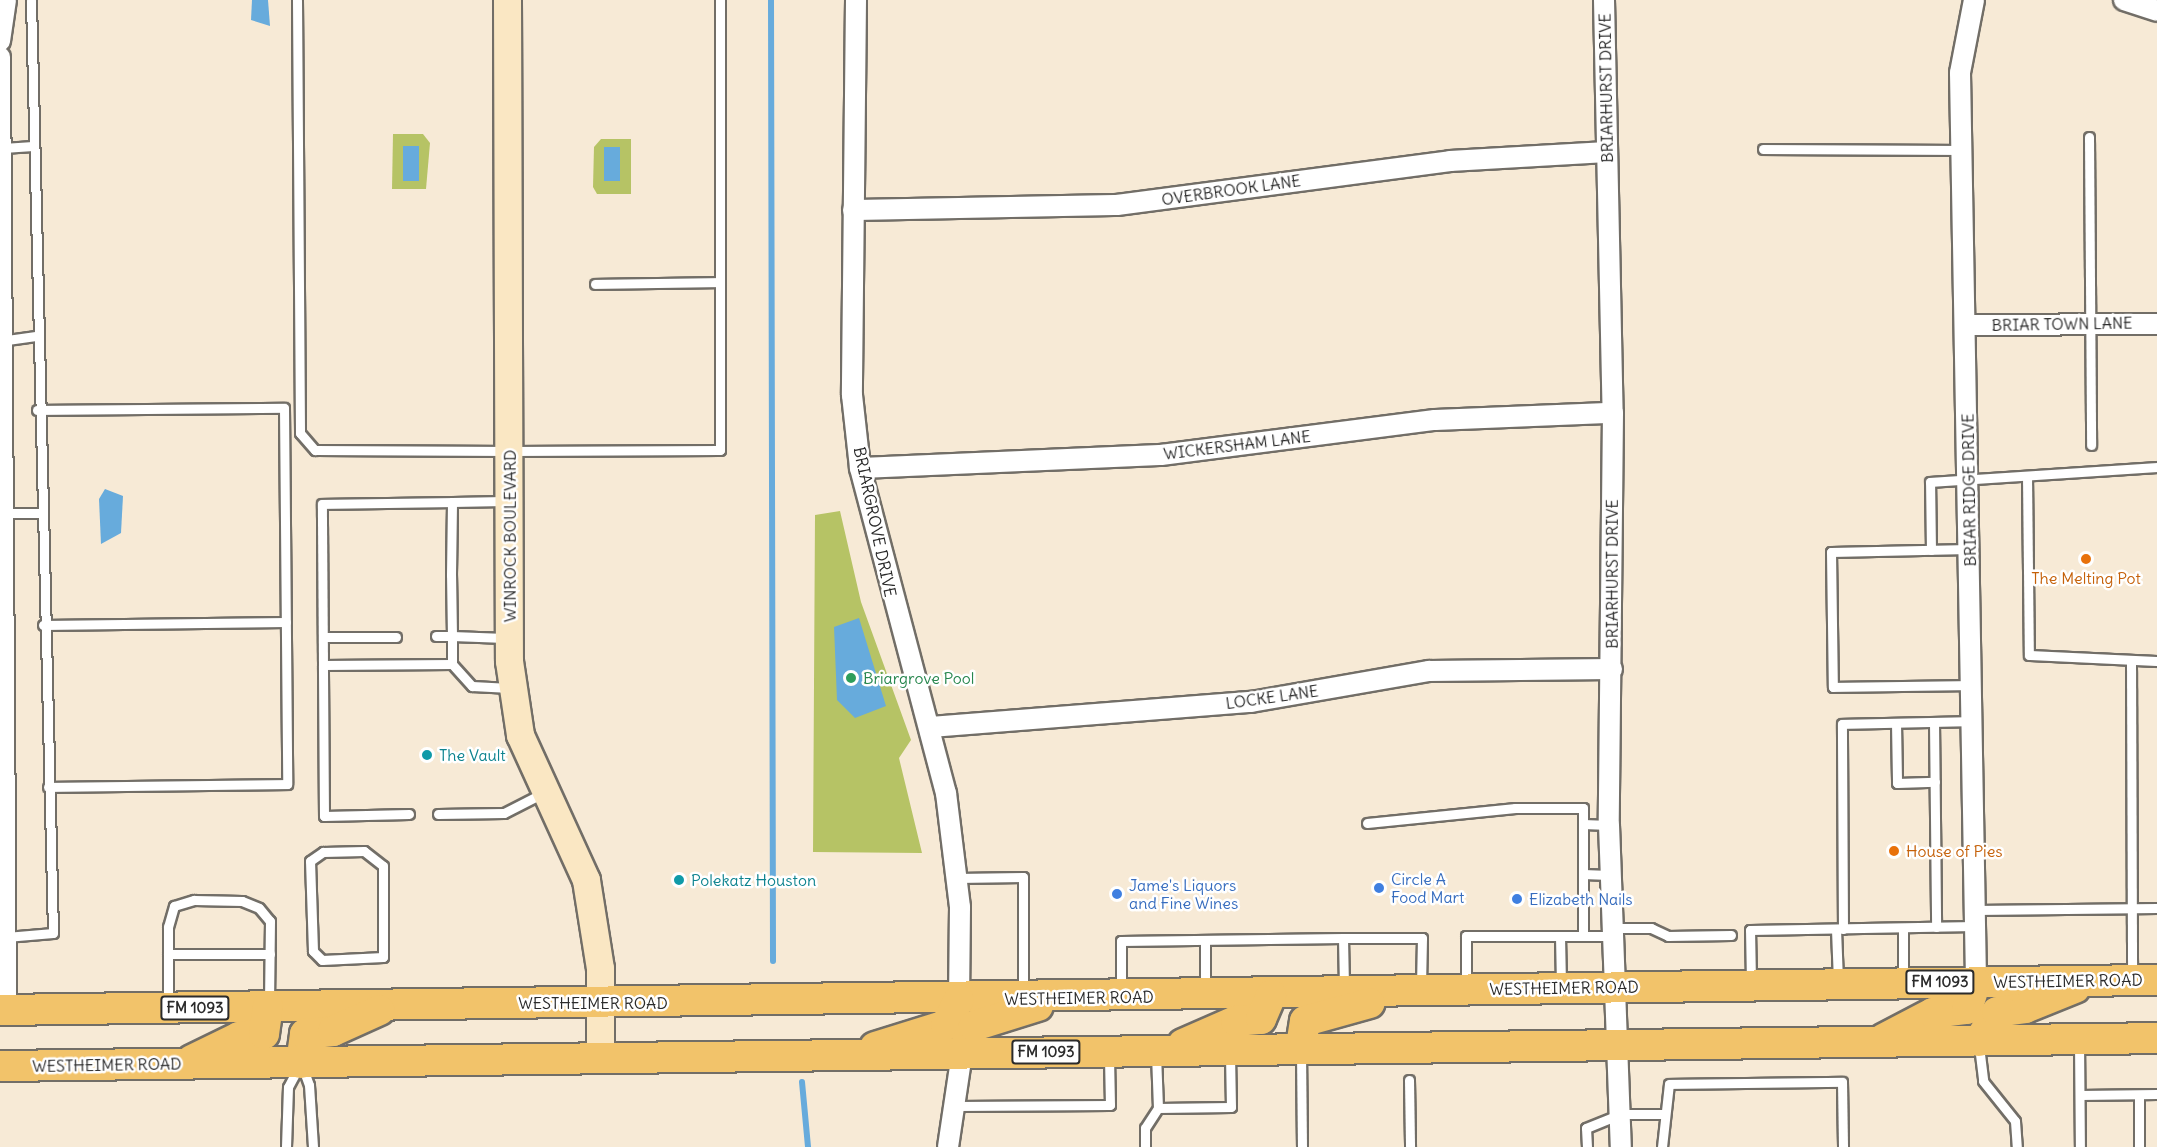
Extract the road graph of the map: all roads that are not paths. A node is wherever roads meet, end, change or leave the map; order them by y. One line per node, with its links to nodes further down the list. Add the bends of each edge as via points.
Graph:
1 (6, 0): 11 (street)
2 (30, 0): 15 (lane)
3 (297, 0): 31 (lane, via 300,433 315,450)
4 (507, 0): 31 (street, WINROCK BOULEVARD)
5 (720, 0): 21 (lane)
6 (856, 0): 20 (street, BRIARGROVE DRIVE)
7 (1604, 0): 19 (street, BRIARHURST DRIVE)
8 (1974, 0): 18 (street, BRIAR RIDGE DRIVE, via 1959,73)
9 (2124, 0): 10 (street)
10 (2157, 11)
11 (0, 41)
12 (0, 57): 13 (street)
13 (1, 85): 16 (street)
14 (2089, 137): 23 (lane)
15 (33, 146): 16 (lane); 26 (lane)
16 (3, 148): 27 (street)
17 (1763, 149): 18 (lane)
18 (1962, 150): 25 (street, BRIAR RIDGE DRIVE)
19 (1607, 152): 20 (street, OVERBROOK LANE, via 1450,161 1117,206); 29 (street, BRIARHURST DRIVE)
20 (853, 210): 33 (street, BRIARGROVE DRIVE, via 852,395)
21 (720, 282): 22 (lane); 31 (lane, via 720,450)
22 (595, 284)
23 (2090, 324): 24 (street, BRIAR TOWN LANE); 25 (street, BRIAR TOWN LANE); 30 (lane)
24 (2157, 324)
25 (1966, 326): 35 (street, BRIAR RIDGE DRIVE)
26 (36, 336): 27 (lane); 28 (lane)
27 (2, 341): 38 (street)
28 (37, 410): 39 (lane); 42 (lane, via 284,408)
29 (1613, 413): 33 (street, WICKERSHAM LANE, via 1435,420 1161,455); 53 (street, BRIARHURST DRIVE)
30 (2091, 445)
31 (511, 451): 36 (street, WINROCK BOULEVARD)
32 (2157, 467): 34 (lane)
33 (860, 468): 59 (street, BRIARGROVE DRIVE, via 897,618)
34 (2027, 476): 35 (lane); 49 (lane, via 2029,655)
35 (1969, 481): 40 (street, BRIAR RIDGE DRIVE); 41 (lane, via 1930,482)
36 (511, 501): 37 (lane); 48 (street, WINROCK BOULEVARD)
37 (452, 502): 45 (lane); 46 (lane, via 322,504)
38 (5, 513): 39 (lane); 60 (street)
39 (39, 513): 43 (lane)
40 (1970, 549): 41 (lane); 54 (street, BRIAR RIDGE DRIVE)
41 (1931, 550): 54 (lane, via 1832,552 1833,687)
42 (286, 622): 43 (lane); 62 (lane, via 287,784)
43 (43, 625): 62 (lane)
44 (436, 636): 45 (lane)
45 (452, 636): 48 (lane); 51 (lane)
46 (324, 637): 47 (lane); 52 (lane)
47 (396, 637)
48 (509, 638): 55 (street, WINROCK BOULEVARD)
49 (2131, 661): 50 (lane); 73 (lane)
50 (2157, 661)
51 (452, 664): 52 (lane); 55 (lane, via 472,686)
52 (323, 665): 64 (lane, via 324,816)
53 (1612, 669): 59 (street, LOCKE LANE, via 1429,671 1251,702); 69 (street, BRIARHURST DRIVE)
54 (1971, 685): 56 (street, BRIAR RIDGE DRIVE)
55 (512, 688): 63 (street, WINROCK BOULEVARD, via 520,735)
56 (1972, 721): 57 (lane); 75 (street, BRIAR RIDGE DRIVE)
57 (1934, 722): 58 (lane); 61 (lane)
58 (1896, 723): 61 (lane, via 1897,783); 78 (lane, via 1842,724)
59 (931, 727): 72 (street, BRIARGROVE DRIVE)
60 (3, 753): 66 (street)
61 (1935, 782): 76 (lane)
62 (48, 787): 83 (lane, via 53,933)
63 (545, 792): 65 (lane, via 504,813); 106 (street, WINROCK BOULEVARD, via 586,880 597,945)
64 (409, 814)
65 (438, 814)
66 (3, 821): 83 (street)
67 (1367, 823): 68 (lane, via 1515,808 1583,808)
68 (1583, 824): 69 (lane); 70 (lane)
69 (1609, 825): 71 (street, BRIARHURST DRIVE)
70 (1583, 874): 71 (lane); 82 (lane)
71 (1610, 875): 79 (street, BRIARHURST DRIVE)
72 (957, 878): 103 (lane, via 1023,877); 105 (street, BRIARGROVE DRIVE)
73 (2131, 909): 74 (lane); 75 (lane); 89 (lane)
74 (2157, 909)
75 (1975, 918): 76 (lane); 93 (street, BRIAR RIDGE DRIVE)
76 (1936, 927): 77 (lane)
77 (1903, 928): 78 (lane); 92 (lane)
78 (1840, 929): 91 (lane); 94 (lane, via 1750,930)
79 (1610, 932): 80 (lane, via 1651,928 1668,936); 82 (lane); 96 (street, BRIARHURST DRIVE)
80 (1731, 935)
81 (1560, 936): 82 (lane); 95 (lane); 97 (lane, via 1466,936)
82 (1584, 936)
83 (6, 937): 110 (street)
84 (1342, 939): 85 (lane); 98 (lane, via 1422,938); 99 (lane)
85 (1204, 940): 101 (lane); 102 (lane, via 1121,941)
86 (168, 954): 87 (lane); 87 (lane, via 174,906 194,900 242,901 259,908 270,921); 109 (lane)
87 (270, 954): 108 (lane)
88 (322, 960): 88 (lane, via 313,951 310,861 323,852 364,850 382,866 383,957)
89 (2145, 980): 90 (main road, WESTHEIMER ROAD / FM 1093)
90 (2092, 981): 93 (main road, WESTHEIMER ROAD / FM 1093); 113 (main road, via 2025,1008 1997,1012)
91 (1838, 982): 92 (main road, WESTHEIMER ROAD / FM 1093); 94 (main road, WESTHEIMER ROAD / FM 1093)
92 (1904, 982): 93 (main road, WESTHEIMER ROAD / FM 1093)
93 (1976, 982): 114 (main road, via 1966,1009 1933,1013)
94 (1751, 984): 96 (main road, WESTHEIMER ROAD / FM 1093)
95 (1561, 988): 96 (main road, WESTHEIMER ROAD / FM 1093); 97 (main road, WESTHEIMER ROAD / FM 1093)
96 (1615, 988): 115 (street, BRIARHURST DRIVE)
97 (1467, 990): 98 (main road, WESTHEIMER ROAD / FM 1093)
98 (1416, 992): 99 (main road, WESTHEIMER ROAD / FM 1093); 116 (main road, via 1305,1021)
99 (1344, 993): 100 (main road, WESTHEIMER ROAD / FM 1093)
100 (1271, 995): 101 (main road, WESTHEIMER ROAD / FM 1093); 118 (main road, via 1261,1019 1236,1021)
101 (1205, 996): 102 (main road, WESTHEIMER ROAD / FM 1093)
102 (1121, 998): 104 (main road, WESTHEIMER ROAD / FM 1093)
103 (1023, 999): 104 (main road, WESTHEIMER ROAD / FM 1093); 105 (main road, WESTHEIMER ROAD / FM 1093)
104 (1058, 999): 121 (main road, via 974,1026)
105 (959, 1000): 106 (main road, WESTHEIMER ROAD / FM 1093); 120 (main road, via 946,1025 925,1027)
106 (600, 1004): 107 (main road, WESTHEIMER ROAD / FM 1093); 122 (street, WINROCK BOULEVARD)
107 (391, 1005): 108 (main road, WESTHEIMER ROAD / FM 1093); 123 (main road, via 333,1031 306,1034)
108 (268, 1006): 109 (main road, WESTHEIMER ROAD / FM 1093); 124 (main road, via 264,1034 239,1037)
109 (168, 1008): 110 (main road, WESTHEIMER ROAD / FM 1093)
110 (3, 1010)
111 (2157, 1038): 112 (main road, WESTHEIMER ROAD / FM 1093)
112 (2079, 1039): 113 (main road, WESTHEIMER ROAD / FM 1093); 128 (lane)
113 (1979, 1041): 114 (main road, WESTHEIMER ROAD / FM 1093); 144 (lane, via 1983,1081 2015,1121)
114 (1878, 1042): 115 (main road, WESTHEIMER ROAD / FM 1093)
115 (1619, 1043): 116 (main road, WESTHEIMER ROAD / FM 1093); 132 (street, BRIARHURST DRIVE)
116 (1301, 1046): 117 (main road, WESTHEIMER ROAD / FM 1093); 138 (lane)
117 (1230, 1049): 118 (main road, WESTHEIMER ROAD / FM 1093); 131 (lane, via 1231,1107)
118 (1163, 1050): 119 (main road, WESTHEIMER ROAD / FM 1093); 131 (lane)
119 (1109, 1051): 121 (main road, WESTHEIMER ROAD / FM 1093); 130 (lane, via 1110,1105)
120 (861, 1053): 121 (main road, WESTHEIMER ROAD / FM 1093); 122 (main road, WESTHEIMER ROAD / FM 1093)
121 (962, 1053): 130 (street)
122 (600, 1056): 123 (main road, WESTHEIMER ROAD / FM 1093)
123 (301, 1063): 124 (main road, WESTHEIMER ROAD / FM 1093); 134 (lane, via 288,1087); 135 (lane, via 309,1085)
124 (184, 1064): 125 (main road, WESTHEIMER ROAD / FM 1093)
125 (0, 1066)
126 (1409, 1080): 139 (lane)
127 (2157, 1094): 129 (lane)
128 (2080, 1095): 129 (lane); 145 (lane)
129 (2139, 1095): 146 (lane)
130 (957, 1106): 136 (street)
131 (1158, 1108): 137 (lane, via 1145,1128)
132 (1620, 1114): 133 (lane); 140 (lane, via 1586,1128); 141 (street, BRIARHURST DRIVE)
133 (1662, 1114): 142 (lane); 143 (lane, via 1669,1084 1842,1082)
134 (286, 1147)
135 (313, 1147)
136 (948, 1147)
137 (1145, 1147)
138 (1302, 1147)
139 (1410, 1147)
140 (1587, 1147)
141 (1621, 1147)
142 (1662, 1147)
143 (1843, 1147)
144 (2017, 1147)
145 (2080, 1147)
146 (2139, 1147)

